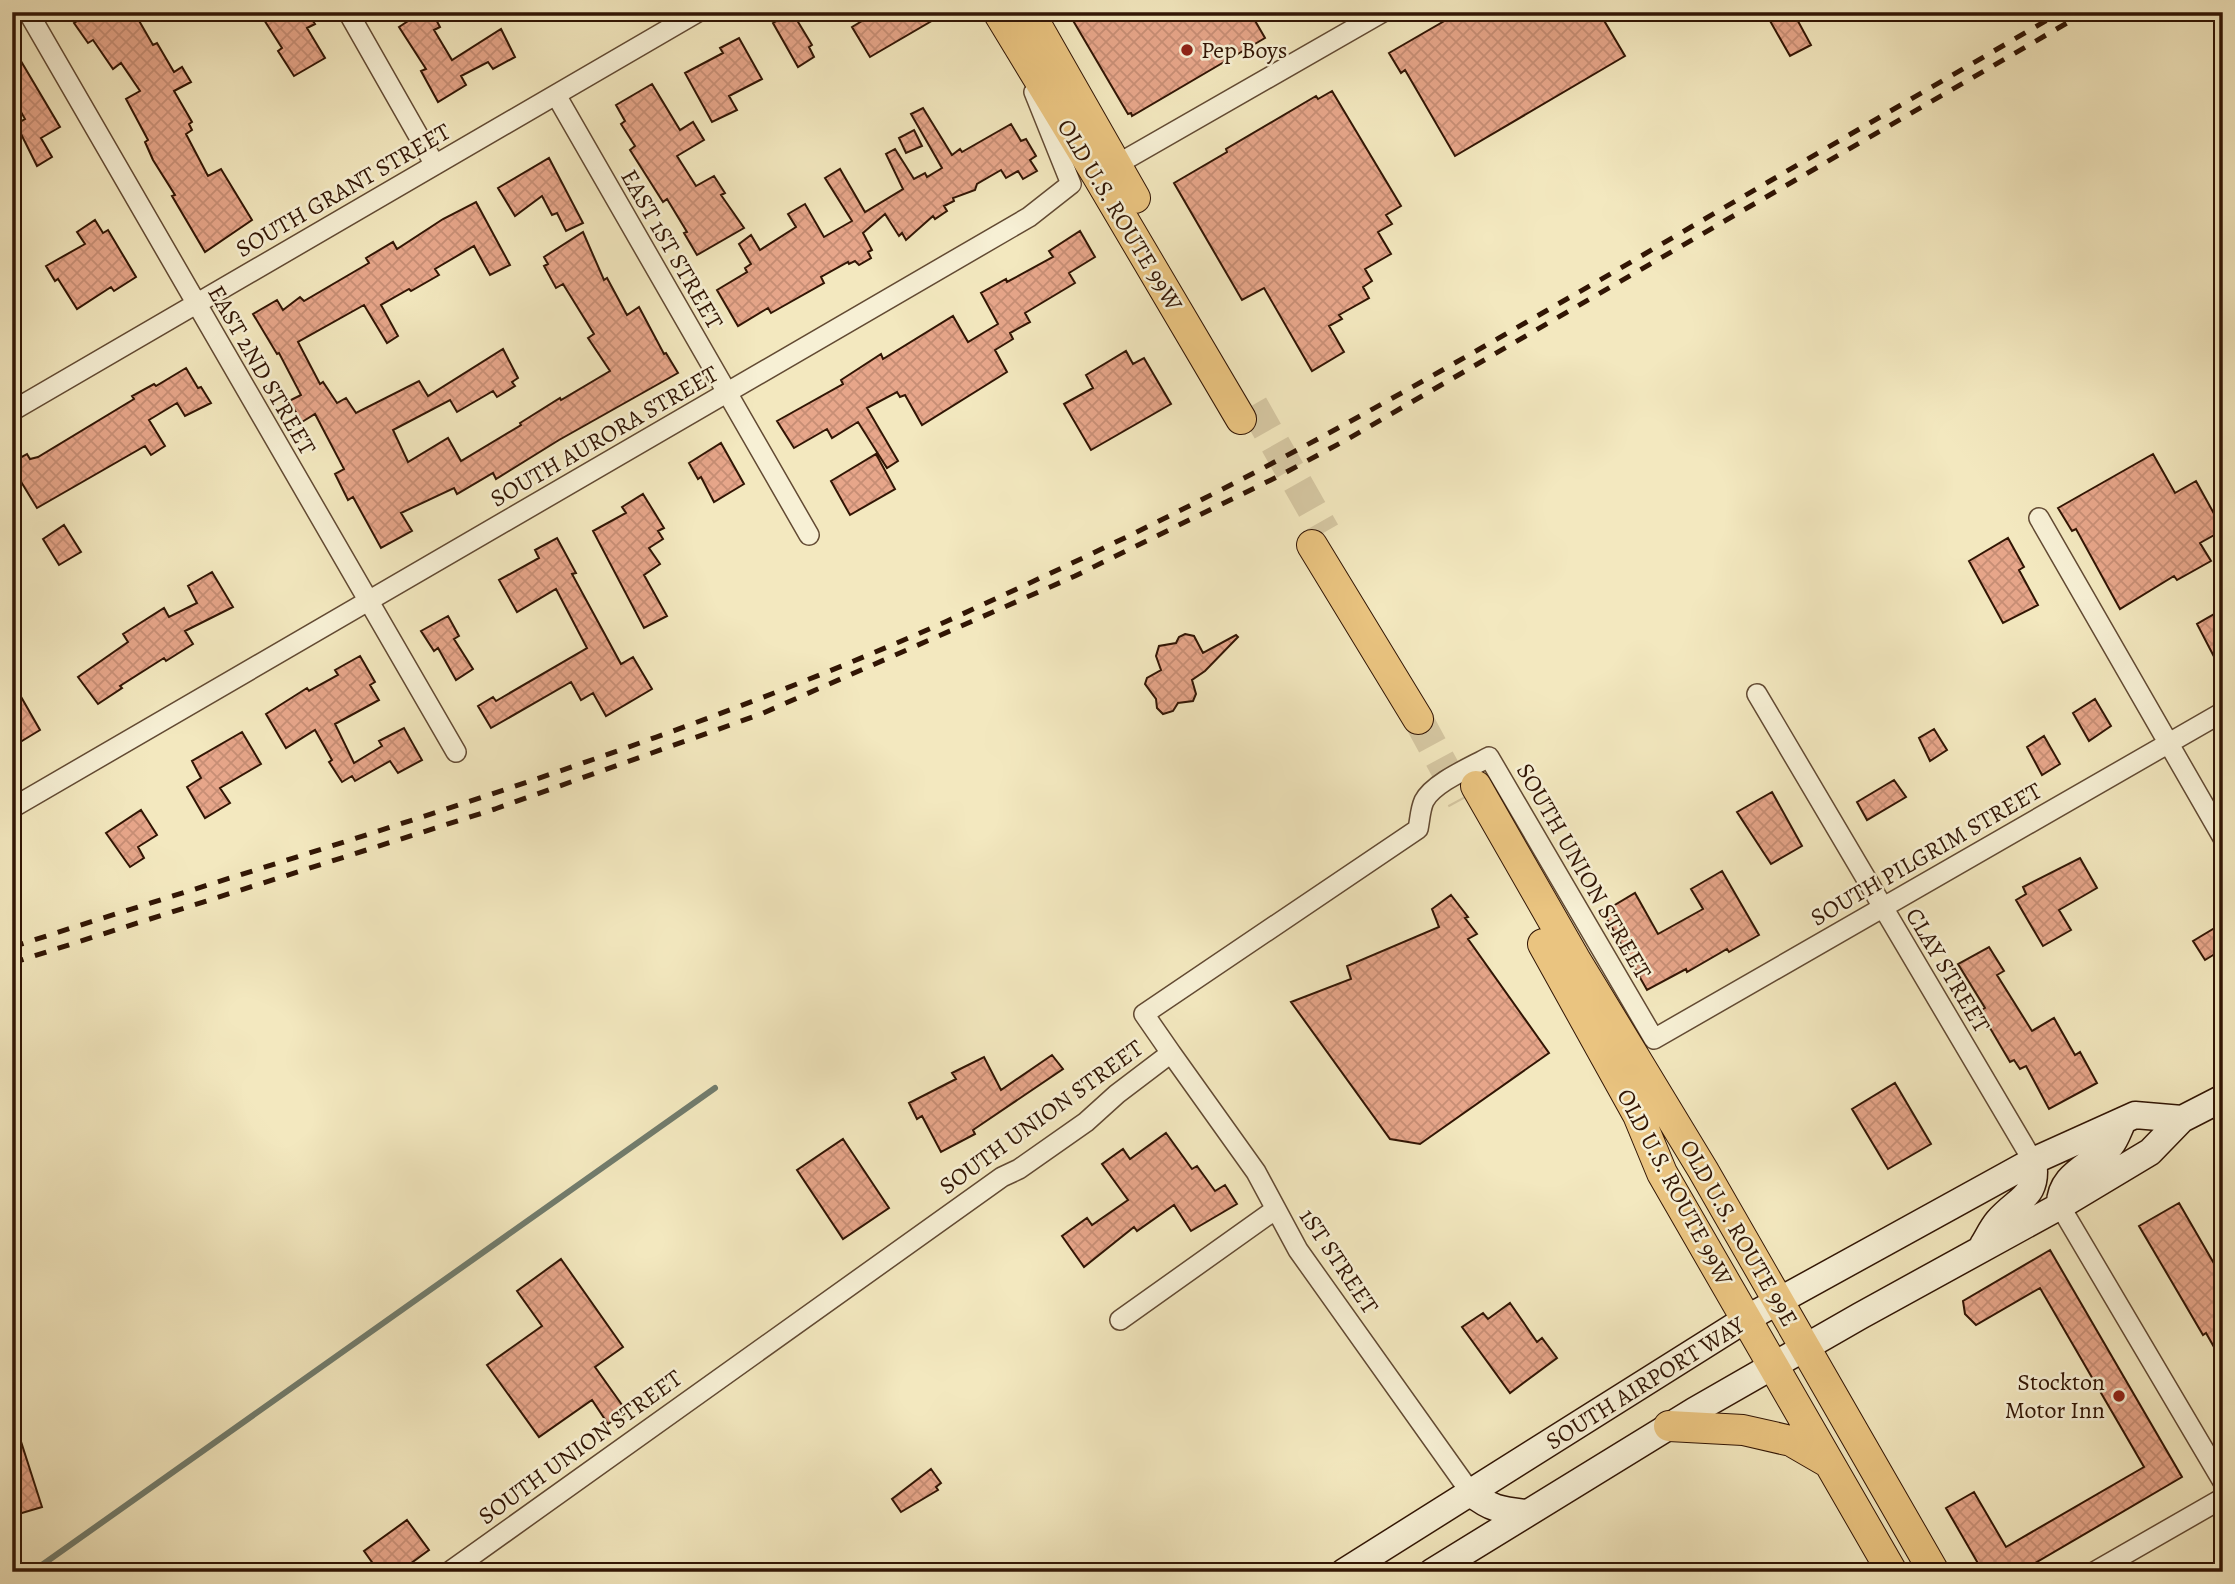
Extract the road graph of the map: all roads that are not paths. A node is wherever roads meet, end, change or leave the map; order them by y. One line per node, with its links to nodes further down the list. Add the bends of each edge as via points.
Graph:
1 (27, 12): 10 (street, EAST 2ND STREET)
2 (348, 12): 8 (street)
3 (698, 12): 6 (street, SOUTH GRANT STREET)
4 (1370, 16): 9 (street)
5 (1012, 18): 9 (main road, OLD U.S. ROUTE 99W); 9 (main road, OLD U.S. ROUTE 99W, via 1247,412); 11 (street, SOUTH AURORA STREET, via 1071,184 1029,217)
6 (671, 19): 7 (street, SOUTH GRANT STREET)
7 (556, 95): 8 (street, SOUTH GRANT STREET); 11 (street, EAST 1ST STREET)
8 (435, 165): 10 (street, SOUTH GRANT STREET)
9 (1116, 165)
10 (196, 304): 12 (street, SOUTH GRANT STREET); 16 (street, EAST 2ND STREET)
11 (727, 393): 14 (street, EAST 1ST STREET); 16 (street, SOUTH AURORA STREET)
12 (12, 411)
13 (2039, 518): 20 (street)
14 (809, 535)
15 (1319, 539): 18 (main road)
16 (368, 601): 21 (street, EAST 2ND STREET); 22 (street, SOUTH AURORA STREET)
17 (1757, 694): 25 (street, CLAY STREET)
18 (1425, 712)
19 (2223, 712): 20 (street, SOUTH PILGRIM STREET)
20 (2168, 743): 24 (street); 25 (street, SOUTH PILGRIM STREET)
21 (456, 752)
22 (12, 808)
23 (1499, 824): 35 (main road, OLD U.S. ROUTE 99E); 36 (main road, OLD U.S. ROUTE 99W, via 1469,793 1638,1115 1662,1173)
24 (2223, 838)
25 (1882, 907): 26 (street, SOUTH PILGRIM STREET); 31 (street, CLAY STREET)
26 (1654, 1039): 27 (street, SOUTH UNION STREET, via 1489,757 1427,796 1419,829 1144,1014)
27 (1171, 1053): 33 (street, 1ST STREET, via 1256,1172); 46 (street, SOUTH UNION STREET, via 1075,1130 1002,1177)
28 (2223, 1098): 29 (main road, SOUTH AIRPORT WAY)
29 (2182, 1119): 30 (main road, SOUTH AIRPORT WAY, via 2135,1115); 32 (main road, SOUTH AIRPORT WAY, via 2150,1152)
30 (2123, 1121): 31 (main road, SOUTH AIRPORT WAY); 32 (main road, via 2112,1144 2063,1187)
31 (2033, 1161): 34 (main road, via 2036,1177 2026,1195 1997,1222); 35 (main road, SOUTH AIRPORT WAY)
32 (2060, 1206): 34 (main road, SOUTH AIRPORT WAY); 42 (street)
33 (1276, 1209): 37 (street); 43 (street, 1ST STREET, via 1298,1250)
34 (1980, 1250): 38 (main road, SOUTH AIRPORT WAY)
35 (1780, 1302): 36 (main road, SOUTH AIRPORT WAY); 38 (main road, OLD U.S. ROUTE 99E)
36 (1746, 1319): 39 (main road, OLD U.S. ROUTE 99W); 43 (main road, SOUTH AIRPORT WAY)
37 (1120, 1320)
38 (1805, 1347): 39 (main road, SOUTH AIRPORT WAY); 50 (main road, OLD U.S. ROUTE 99E)
39 (1773, 1365): 40 (main road, SOUTH AIRPORT WAY); 41 (main road, OLD U.S. ROUTE 99W)
40 (1669, 1426): 41 (main road, via 1743,1430 1791,1441); 45 (main road, SOUTH AIRPORT WAY)
41 (1830, 1464): 49 (main road, OLD U.S. ROUTE 99W)
42 (2223, 1482)
43 (1471, 1493): 45 (main road, via 1487,1506); 47 (main road, SOUTH AIRPORT WAY)
44 (2223, 1498): 51 (street)
45 (1526, 1513): 48 (main road, SOUTH AIRPORT WAY)
46 (449, 1572)
47 (1345, 1572)
48 (1432, 1572)
49 (1892, 1572)
50 (1934, 1572)
51 (2094, 1572)

